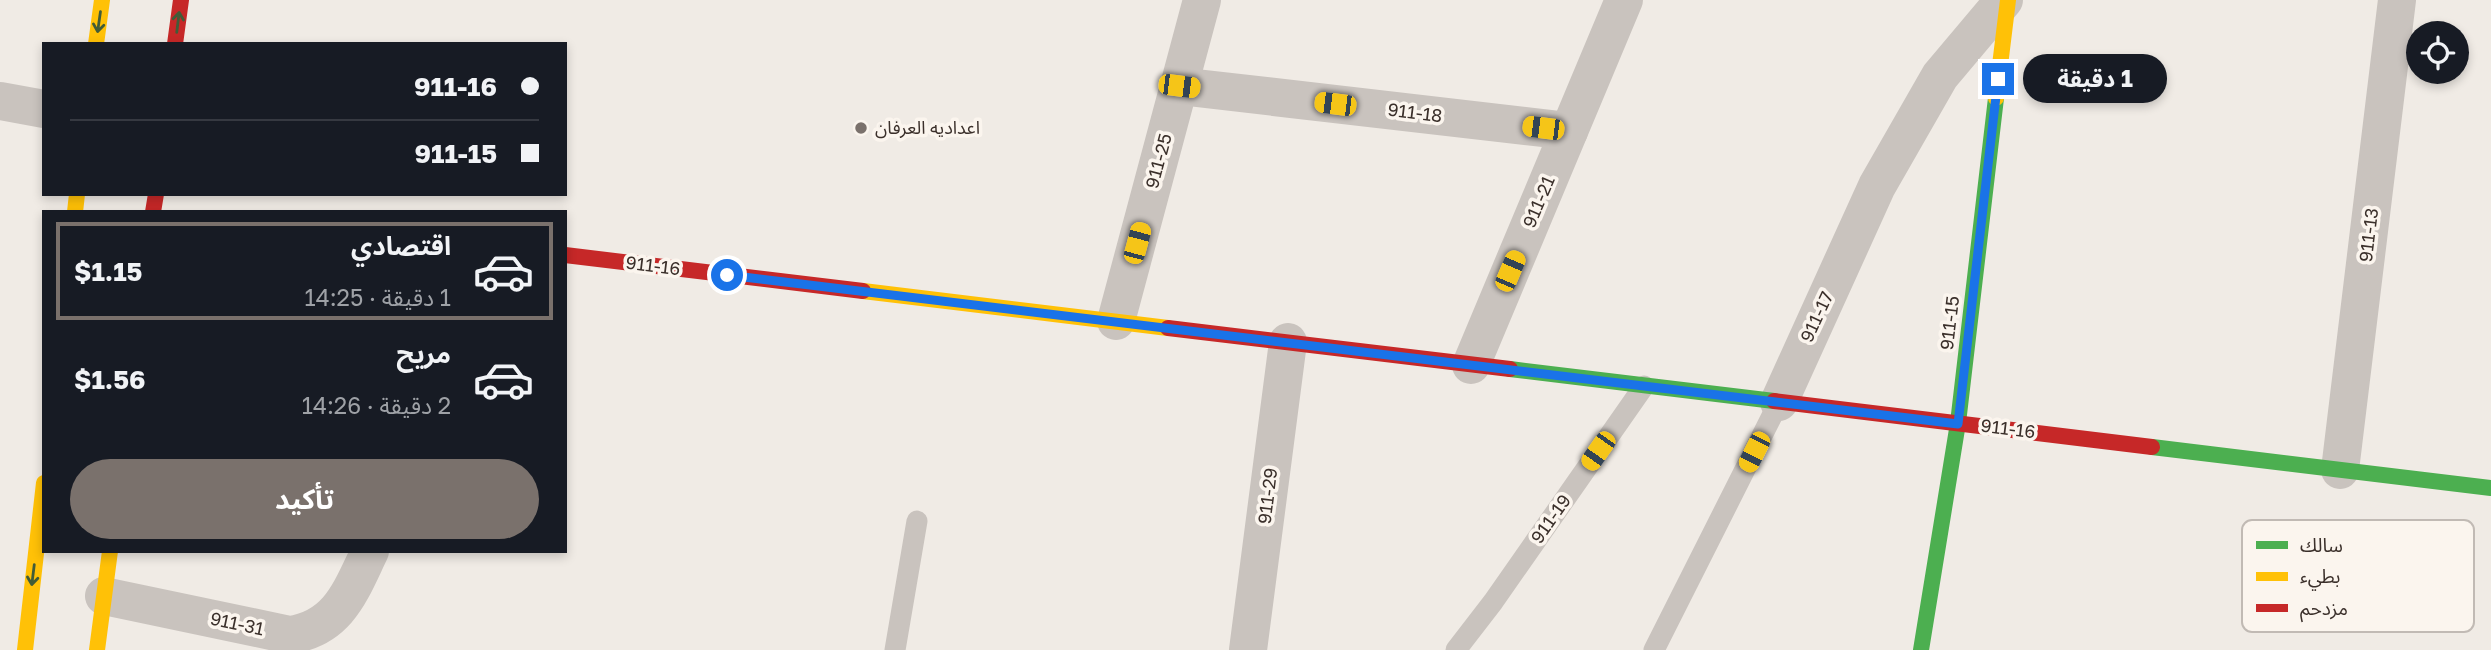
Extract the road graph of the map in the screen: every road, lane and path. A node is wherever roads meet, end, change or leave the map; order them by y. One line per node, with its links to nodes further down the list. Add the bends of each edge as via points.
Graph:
1 (102, 0): 7 (street, one-way to 7)
2 (181, 0): 8 (street, one-way to 2)
3 (1202, 0): 9 (street, 911-25)
4 (1624, 0): 12 (street, 911-21)
5 (2006, 0): 18 (street, 911-17, via 1940,76 1877,186); 19 (street, 911-15)
6 (2397, 0): 20 (street, 911-13)
7 (96, 42)
8 (175, 42)
9 (1179, 86): 12 (street, 911-18); 14 (street, 911-25)
10 (0, 101): 11 (street)
11 (42, 109)
12 (1569, 131): 16 (street, 911-21)
13 (567, 255): 14 (street, 911-16)
14 (1116, 321): 15 (street, 911-16)
15 (1288, 342): 16 (street, 911-16); 30 (street, 911-29)
16 (1471, 365): 17 (street, 911-16)
17 (1644, 386): 18 (street, 911-16); 31 (lane, 911-19)
18 (1779, 402): 19 (street, 911-16); 32 (lane, 911-17)
19 (1958, 424): 20 (street, 911-16); 33 (street, 911-15)
20 (2340, 470): 21 (street, 911-16)
21 (2491, 488)
22 (42, 501): 27 (street, one-way to 27)
23 (917, 521): 29 (lane)
24 (110, 553): 26 (street)
25 (369, 553): 26 (street, 911-31, via 345,603 307,633 290,635)
26 (104, 596): 28 (street)
27 (25, 650)
28 (97, 650)
29 (895, 650)
30 (1248, 650)
31 (1456, 650)
32 (1654, 650)
33 (1921, 650)

